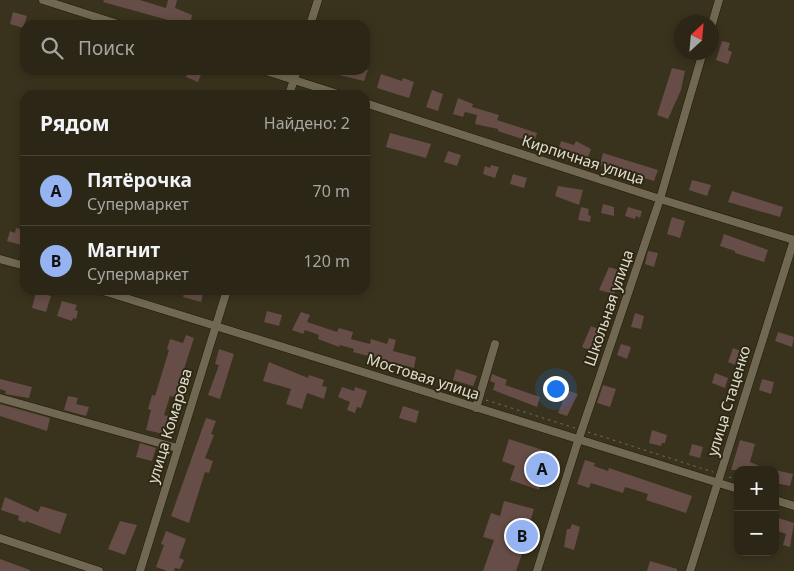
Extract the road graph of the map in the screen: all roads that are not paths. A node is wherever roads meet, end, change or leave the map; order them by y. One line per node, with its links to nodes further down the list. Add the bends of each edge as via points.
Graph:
1 (42, 0): 5 (street)
2 (318, 0): 6 (street)
3 (719, 0): 4 (street)
4 (715, 15)
5 (105, 20)
6 (312, 20)
7 (701, 60): 14 (street, Школьная улица)
8 (278, 75): 10 (street)
9 (296, 75): 10 (street)
10 (294, 80): 11 (street); 12 (street)
11 (291, 90)
12 (325, 90)
13 (370, 105): 14 (street, Кирпичная улица)
14 (660, 199): 15 (street, Кирпичная улица); 24 (street, Школьная улица)
15 (794, 240): 26 (street, улица Стаценко)
16 (0, 259): 17 (street)
17 (20, 265)
18 (116, 295): 20 (street, Мостовая улица)
19 (224, 295): 20 (street, улица Комарова)
20 (215, 326): 23 (street, Мостовая улица); 25 (street, улица Комарова)
21 (495, 344): 23 (street)
22 (0, 398): 25 (street)
23 (476, 408): 24 (street, Мостовая улица)
24 (578, 441): 26 (street, Мостовая улица); 33 (street, Школьная улица)
25 (177, 448): 32 (street, улица Комарова)
26 (718, 483): 27 (street, Мостовая улица); 34 (street, улица Стаценко)
27 (734, 488)
28 (779, 501): 29 (street)
29 (794, 506)
30 (0, 538): 31 (street)
31 (99, 571)
32 (140, 571)
33 (537, 571)
34 (690, 571)

